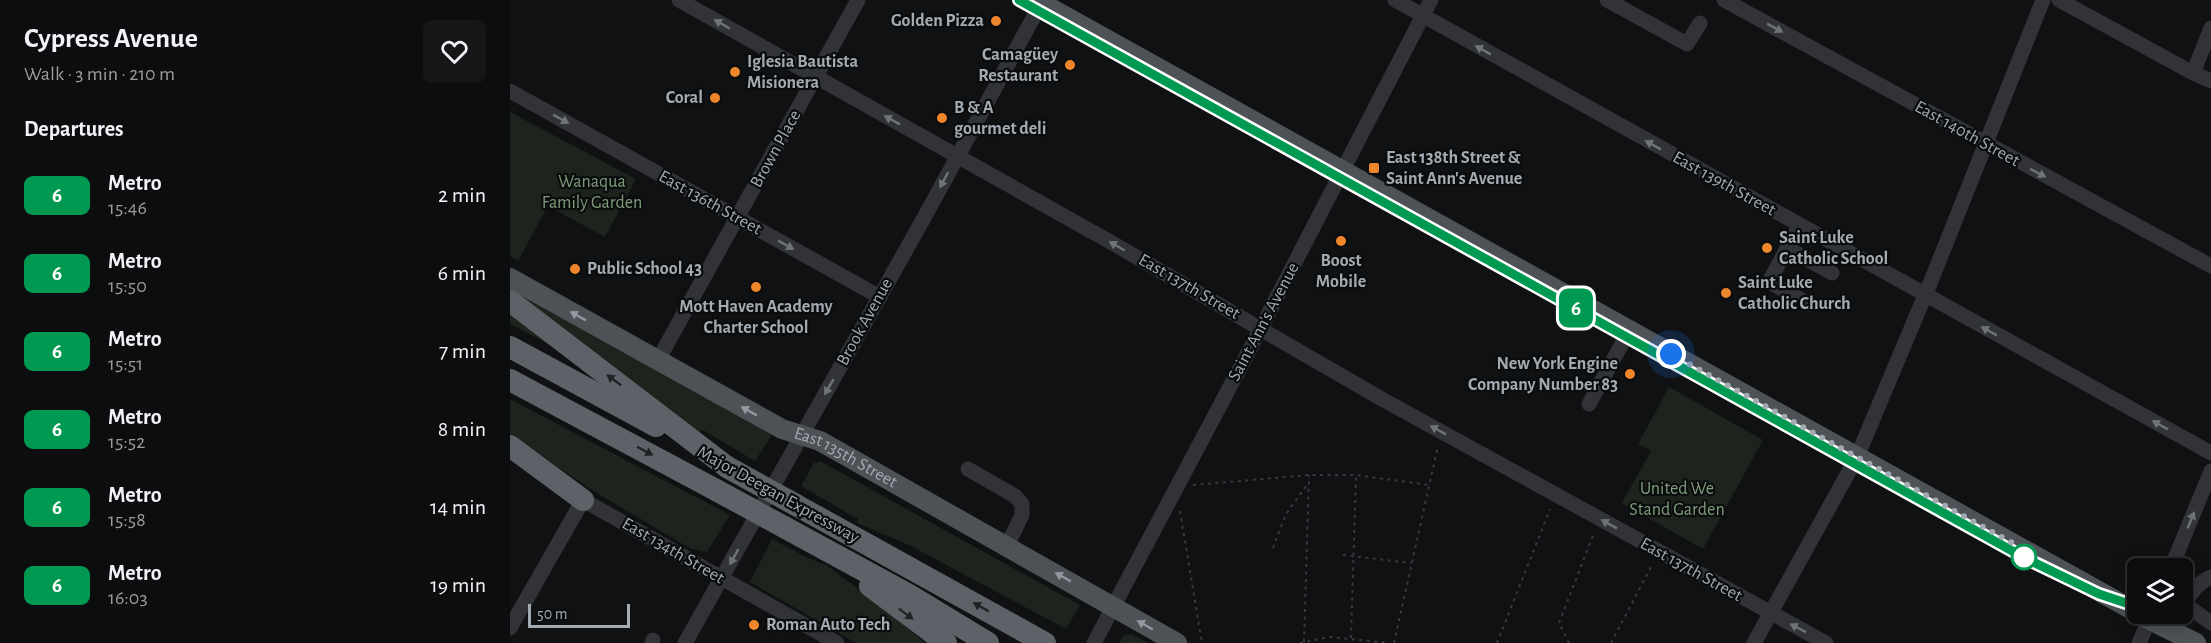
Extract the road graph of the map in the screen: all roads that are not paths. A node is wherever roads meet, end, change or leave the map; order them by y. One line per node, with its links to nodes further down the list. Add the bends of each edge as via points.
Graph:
1 (679, 0): 14 (street, East 137th Street, one-way to 1)
2 (858, 0): 14 (street, Brown Place)
3 (1395, 0): 10 (street, East 139th Street)
4 (1431, 0): 10 (street, Saint Ann's Avenue)
5 (1607, 0): 11 (street, via 1687,44)
6 (1724, 0): 17 (street, East 140th Street, one-way to 17)
7 (2043, 0): 17 (street)
8 (2059, 0): 13 (street)
9 (1040, 1): 18 (street, Brook Avenue); 19 (main road)
10 (1423, 16): 19 (street, Saint Ann's Avenue); 21 (street, East 139th Street, one-way to 10)
11 (1700, 23)
12 (2211, 28): 13 (street)
13 (2193, 73): 15 (street)
14 (815, 77): 18 (street, East 137th Street, one-way to 14); 20 (street, Brown Place)
15 (2211, 81)
16 (510, 91): 20 (street, East 136th Street, one-way to 20)
17 (1986, 144): 23 (street, East 140th Street, one-way to 23); 26 (street)
18 (957, 157): 27 (street, Brook Avenue, one-way to 27); 30 (street, East 137th Street, one-way to 18)
19 (1343, 171): 30 (street, Saint Ann's Avenue); 31 (main road)
20 (737, 218): 27 (street, East 136th Street, one-way to 27); 33 (street, Brown Place)
21 (1799, 225): 22 (street); 26 (street, East 139th Street)
22 (1787, 248): 24 (street); 29 (street, via 1769,282)
23 (2211, 266)
24 (1832, 273)
25 (510, 278): 33 (main road, East 135th Street, one-way to 25)
26 (1925, 296): 38 (street, East 139th Street, one-way to 26); 39 (street)
27 (880, 297): 36 (street, Brook Avenue, one-way to 36)
28 (510, 301): 41 (highway, one-way to 28)
29 (1809, 304)
30 (1260, 330): 53 (street, Saint Ann's Avenue); 54 (street, East 137th Street, one-way to 30)
31 (1629, 331): 35 (street); 39 (main road)
32 (510, 347): 41 (highway, Major Deegan Expressway)
33 (658, 360): 36 (main road, East 135th Street, one-way to 33, via 782,429)
34 (510, 380): 46 (highway, Major Deegan Expressway, one-way to 46, bridge)
35 (1589, 404)
36 (802, 435): 45 (main road, East 135th Street, via 820,441); 48 (street, Brook Avenue, one-way to 48)
37 (510, 446): 44 (highway)
38 (2211, 453)
39 (1857, 457): 52 (main road); 54 (street)
40 (510, 460): 44 (street, East 134th Street)
41 (727, 467): 60 (highway, Major Deegan Expressway, one-way to 41, bridge)
42 (968, 469): 45 (street, via 1016,496 1022,504 1022,515)
43 (2211, 471): 47 (street, one-way to 43)
44 (583, 500): 48 (street, East 134th Street); 59 (street)
45 (1007, 546): 53 (main road, East 135th Street, one-way to 45)
46 (827, 551): 63 (highway, one-way to 63); 64 (highway)
47 (2175, 558)
48 (722, 578): 61 (street, Brook Avenue); 62 (street, East 134th Street)
49 (2204, 582): 50 (street); 51 (street)
50 (2193, 595)
51 (2211, 595)
52 (2127, 606)
53 (1113, 607): 65 (street, Saint Ann's Avenue); 66 (main road, East 135th Street, one-way to 53)
54 (1770, 614): 67 (street); 68 (street, East 137th Street, one-way to 54)
55 (2193, 616): 58 (street)
56 (2142, 624): 69 (street)
57 (2186, 624): 70 (main road)
58 (2211, 624): 70 (street)
59 (510, 628)
60 (1043, 641)
61 (685, 643)
62 (837, 643)
63 (946, 643)
64 (988, 643)
65 (1094, 643)
66 (1177, 643)
67 (1754, 643)
68 (1826, 643)
69 (2139, 643)
70 (2196, 643)

